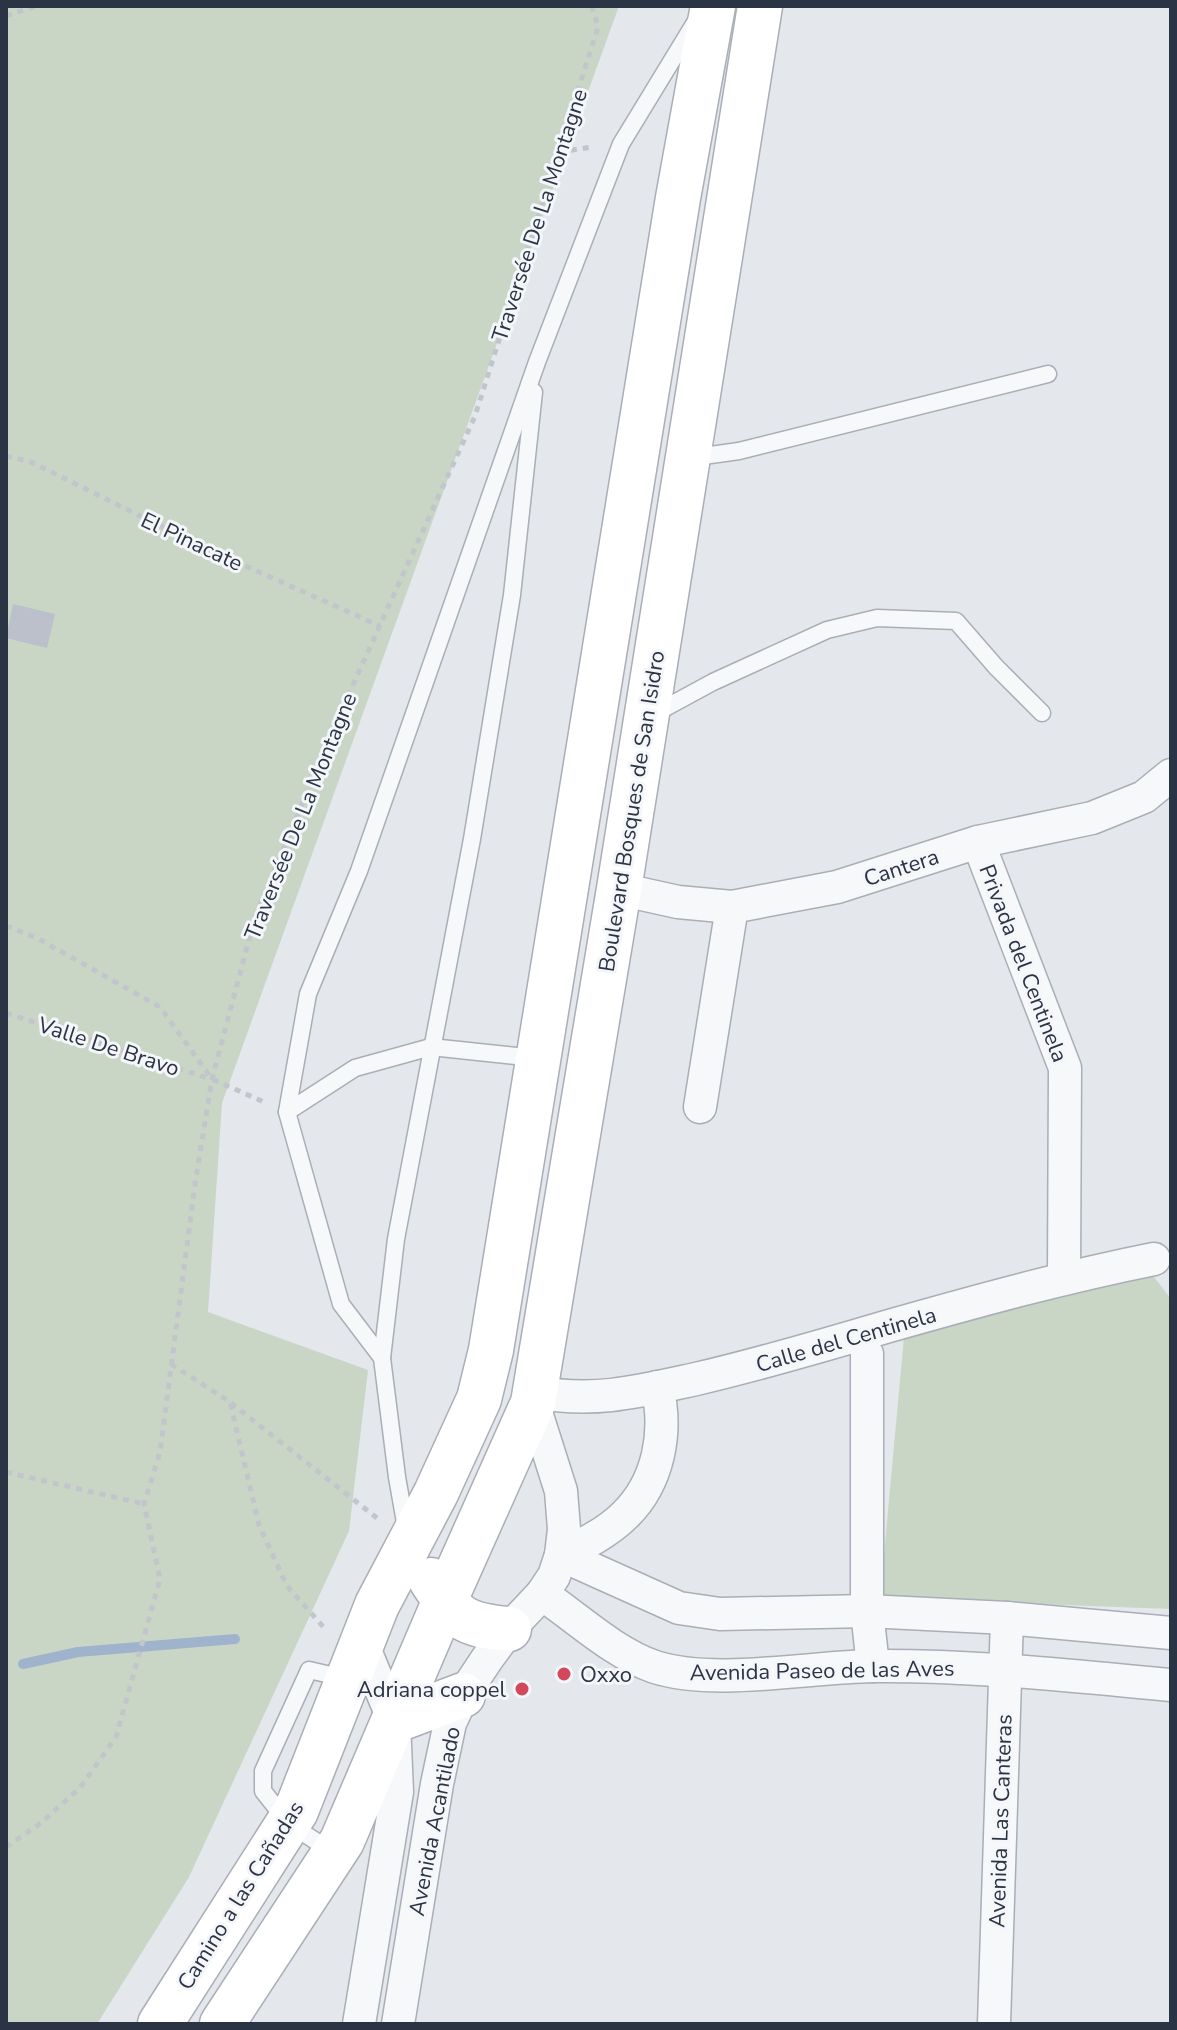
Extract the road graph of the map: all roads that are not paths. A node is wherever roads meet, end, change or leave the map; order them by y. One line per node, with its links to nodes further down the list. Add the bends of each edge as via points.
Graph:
1 (705, 6): 4 (lane, via 626,132)
2 (713, 6): 14 (main road)
3 (760, 6): 6 (main road, Boulevard Bosques de San Isidro)
4 (537, 362): 13 (lane, via 512,595); 16 (lane, via 359,871 308,994)
5 (1048, 374): 6 (lane, via 739,451)
6 (687, 458): 8 (main road, Boulevard Bosques de San Isidro)
7 (1042, 713): 8 (lane, via 956,621 877,618 827,630)
8 (646, 719): 11 (main road, Boulevard Bosques de San Isidro)
9 (1171, 775): 10 (street, Cantera, via 1144,797 1092,818)
10 (978, 842): 12 (street, Cantera, via 837,887); 18 (street, Privada del Centinela, via 1065,1068)
11 (619, 889): 12 (street, Cantera); 22 (main road, Boulevard Bosques de San Isidro)
12 (732, 907): 15 (street)
13 (431, 1047): 14 (lane, via 516,1056); 16 (lane, via 355,1068); 20 (lane, via 396,1239)
14 (537, 1064): 23 (main road, via 479,1399)
15 (700, 1107)
16 (287, 1112): 20 (lane, via 341,1304)
17 (1154, 1259): 18 (street, Calle del Centinela)
18 (1064, 1277): 21 (street, Calle del Centinela, via 774,1361)
19 (867, 1354): 27 (street)
20 (382, 1358): 23 (lane)
21 (657, 1387): 22 (street, Calle del Centinela, via 597,1398); 24 (street, via 663,1408 661,1447 648,1483 626,1514)
22 (534, 1398): 24 (street, Avenida Acantilado, via 561,1491); 26 (main road, Boulevard Bosques de San Isidro)
23 (409, 1543): 26 (main road); 31 (main road, Camino a las Cañadas)
24 (561, 1555): 25 (street, Avenida Acantilado); 27 (street, via 679,1608 720,1614)
25 (542, 1594): 29 (street, Avenida Acantilado); 32 (street, Avenida Paseo de las Aves, via 654,1667 700,1675)
26 (445, 1600): 29 (main road, via 462,1619); 36 (main road)
27 (867, 1611): 28 (street); 32 (street)
28 (1007, 1618): 30 (street); 33 (street, Avenida Las Canteras)
29 (509, 1629): 35 (street, Avenida Acantilado)
30 (1171, 1633)
31 (355, 1661): 36 (street, Avenida Acantilado); 37 (main road, Camino a las Cañadas)
32 (873, 1666): 33 (street, Avenida Paseo de las Aves)
33 (1004, 1669): 34 (street, Avenida Paseo de las Aves); 43 (street, Avenida Las Canteras)
34 (1171, 1685)
35 (463, 1695): 36 (main road); 42 (street, Avenida Acantilado, via 443,1753)
36 (394, 1721): 38 (main road); 41 (street, Avenida Acantilado, via 397,1792)
37 (289, 1824): 38 (lane); 39 (main road, Camino a las Cañadas)
38 (334, 1853): 40 (main road)
39 (160, 2024)
40 (222, 2024)
41 (359, 2024)
42 (398, 2024)
43 (994, 2024)

